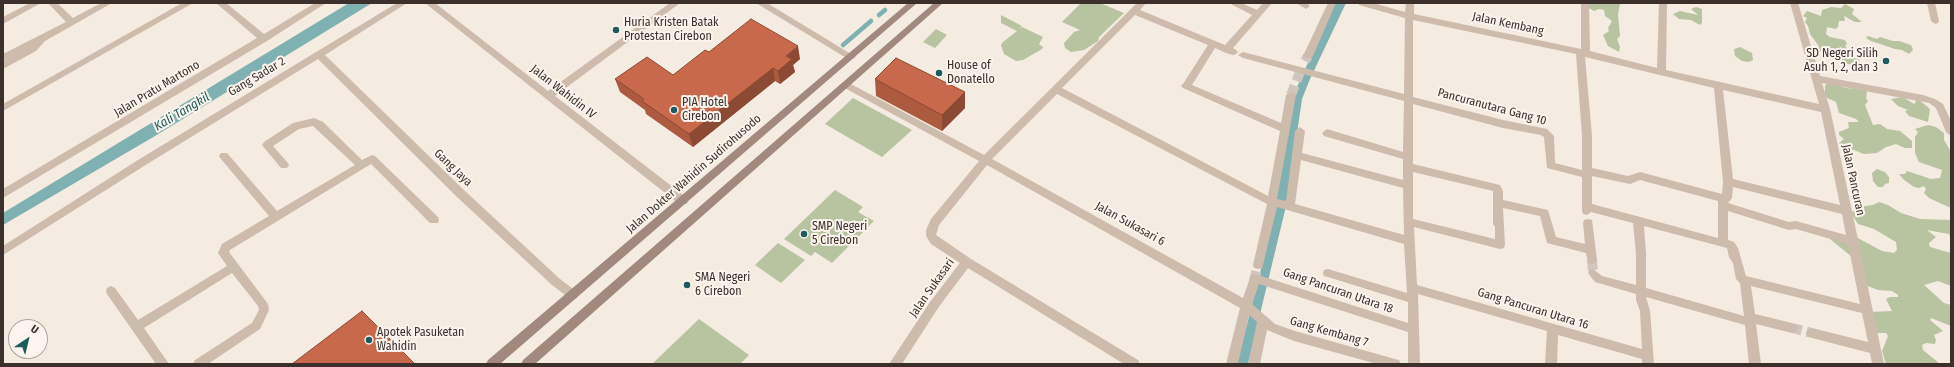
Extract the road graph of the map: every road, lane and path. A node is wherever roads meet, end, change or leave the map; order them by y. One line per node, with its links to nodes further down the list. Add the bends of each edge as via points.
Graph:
1 (37, 3): 27 (street)
2 (52, 3): 29 (street)
3 (108, 3): 29 (street)
4 (189, 3): 50 (street)
5 (220, 3): 31 (street)
6 (322, 3): 31 (street, Jalan Pratu Martono)
7 (403, 3): 35 (street, Gang Sadar 2)
8 (429, 3): 48 (street, Jalan Wahidin IV)
9 (676, 3): 48 (street)
10 (760, 3): 38 (street)
11 (913, 3): 33 (main road, Jalan Dokter Wahidin Sudirohusodo)
12 (939, 3): 36 (main road)
13 (1142, 3): 24 (street, Jalan Sukasari)
14 (1233, 3): 25 (street)
15 (1268, 3): 16 (street); 25 (street)
16 (1275, 3)
17 (1332, 3): 41 (street)
18 (1362, 3): 26 (street, Jalan Kembang)
19 (1410, 3): 26 (street)
20 (1585, 3): 34 (street)
21 (1663, 3): 42 (street)
22 (1794, 3): 43 (street, Jalan Pancuran)
23 (1931, 3): 28 (street)
24 (1134, 11): 32 (street); 46 (street, Jalan Sukasari)
25 (1257, 14): 32 (street, via 1229,51)
26 (1409, 16): 34 (street, Jalan Kembang); 49 (street)
27 (3, 21)
28 (1935, 21)
29 (72, 22): 30 (street)
30 (42, 39): 39 (street); 40 (street, via 33,49)
31 (264, 39): 68 (street, Jalan Pratu Martono)
32 (1214, 45): 52 (street, via 1186,86)
33 (862, 47): 36 (main road); 38 (main road, Jalan Dokter Wahidin Sudirohusodo)
34 (1583, 53): 42 (street, Jalan Kembang); 65 (street)
35 (319, 55): 83 (street, Gang Sadar 2); 93 (street, Gang Jaya, via 461,194)
36 (879, 55): 44 (main road)
37 (1243, 55): 41 (street)
38 (851, 57): 69 (main road, Jalan Dokter Wahidin Sudirohusodo)
39 (3, 58)
40 (3, 66)
41 (1301, 71): 49 (street)
42 (1661, 73): 45 (street, Jalan Kembang)
43 (1817, 79): 51 (street, Jalan Pancuran); 54 (street, via 1932,101 1940,106)
44 (846, 85): 61 (street); 108 (main road)
45 (1718, 86): 51 (street, Jalan Kembang); 66 (street)
46 (1056, 89): 61 (street, Jalan Sukasari); 70 (street)
47 (1291, 95): 52 (street)
48 (548, 96): 69 (street, Jalan Wahidin IV)
49 (1409, 98): 60 (street); 65 (street, Pancuranutara Gang 10, via 1504,124 1544,132 1549,136 1550,165)
50 (3, 108)
51 (1825, 109): 74 (street, Jalan Pancuran)
52 (1285, 129): 56 (street)
53 (1300, 131): 57 (street)
54 (1951, 132)
55 (1327, 133): 60 (street)
56 (1283, 140): 57 (street); 70 (street)
57 (1298, 143): 58 (street)
58 (1297, 155): 67 (street); 73 (street)
59 (224, 156): 75 (street)
60 (1409, 156): 64 (street)
61 (984, 160): 84 (street, Jalan Sukasari, via 931,230 931,236 935,241); 94 (street, Jalan Sukasari 6, via 996,164)
62 (284, 165): 63 (street, via 267,144 296,126 314,122)
63 (361, 165): 75 (street); 76 (street, via 372,159)
64 (1409, 167): 67 (street); 72 (street, via 1495,187)
65 (1587, 173): 71 (street, via 1630,180 1640,176); 78 (street, via 1587,209)
66 (1728, 182): 71 (street, via 1729,197); 74 (street)
67 (1408, 186): 77 (street)
68 (3, 194)
69 (683, 200): 93 (main road, Jalan Dokter Wahidin Sudirohusodo)
70 (1274, 202): 73 (street); 85 (street)
71 (1723, 202): 81 (street, via 1789,226 1796,225); 82 (street)
72 (1498, 204): 77 (street, via 1499,246); 79 (street, via 1544,213 1551,240 1591,255)
73 (1288, 206): 80 (street)
74 (1847, 211): 81 (street, Jalan Pancuran)
75 (276, 217): 86 (street, via 226,247 223,253)
76 (434, 220)
77 (1408, 222): 80 (street)
78 (1638, 222): 82 (street); 90 (street)
79 (1588, 223)
80 (1408, 241): 92 (street)
81 (1853, 241): 95 (street, Jalan Pancuran)
82 (1723, 243): 89 (street, via 1733,248 1740,277)
83 (3, 250)
84 (967, 262): 109 (street, Jalan Sukasari, via 934,305); 110 (street)
85 (1258, 265)
86 (233, 267): 98 (street); 106 (street, via 263,304 263,315 256,326)
87 (1328, 273): 92 (street, Gang Pancuran Utara 16)
88 (1593, 273): 90 (street, via 1599,279)
89 (1745, 280): 95 (street); 97 (street)
90 (1642, 290): 97 (street, via 1697,308); 104 (street)
91 (112, 291): 98 (street)
92 (1412, 294): 99 (street); 100 (street, Gang Pancuran Utara 16, via 1462,301)
93 (573, 295): 107 (main road, Jalan Dokter Wahidin Sudirohusodo)
94 (1247, 306): 96 (street, Jalan Sukasari 6); 99 (street, Gang Pancuran Utara 18, via 1255,279); 111 (street)
95 (1867, 310): 103 (street, Jalan Pancuran)
96 (1261, 319): 112 (street); 113 (street, Gang Kembang 7, via 1271,327 1294,336)
97 (1750, 320): 101 (street); 116 (street)
98 (137, 327): 105 (street)
99 (1413, 328): 114 (street)
100 (1553, 328): 104 (street, Gang Pancuran Utara 16, via 1558,332); 115 (street)
101 (1792, 328)
102 (1812, 333): 103 (street)
103 (1875, 350): 117 (street, Jalan Pancuran)
104 (1648, 359)
105 (163, 364)
106 (199, 364)
107 (492, 364)
108 (527, 364)
109 (895, 364)
110 (1134, 364)
111 (1232, 364)
112 (1254, 364)
113 (1395, 364)
114 (1414, 364)
115 (1551, 364)
116 (1755, 364)
117 (1878, 364)

